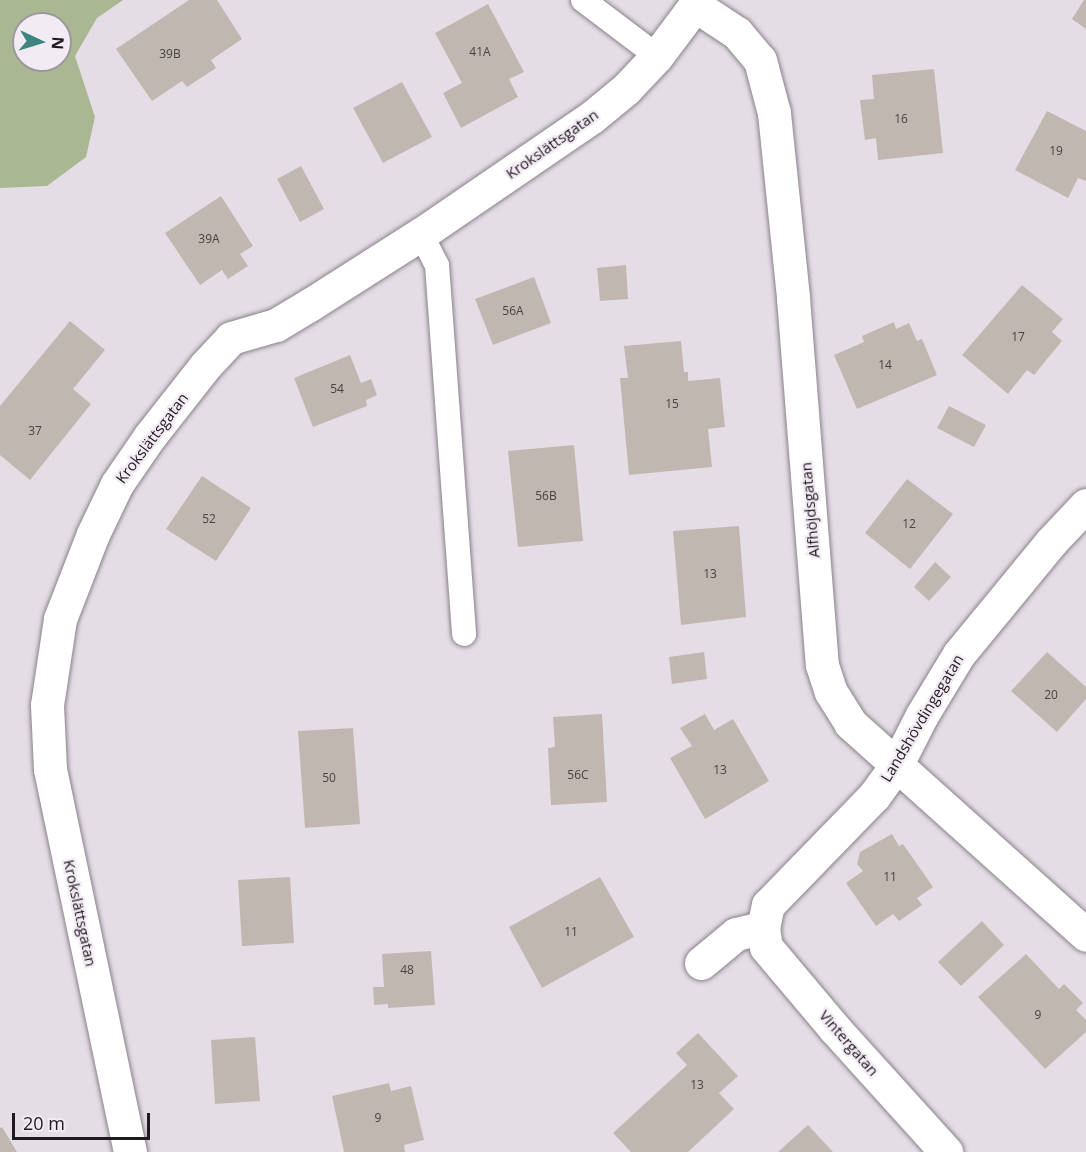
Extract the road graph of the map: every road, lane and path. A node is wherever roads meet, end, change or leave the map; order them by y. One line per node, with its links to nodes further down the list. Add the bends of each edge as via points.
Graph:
1 (583, 0): 3 (lane)
2 (698, 3): 3 (street, Krokslättsgatan); 7 (street, Alfhöjdsgatan, via 738,33 760,60 774,113 822,665 831,692 850,723)
3 (657, 56): 4 (street, Krokslättsgatan, via 592,117)
4 (421, 234): 6 (lane, via 437,265); 11 (street, Krokslättsgatan, via 276,326 231,338 150,436 117,484 60,619 47,705 50,769)
5 (1086, 506): 7 (street, Landshövdingegatan, via 1051,542 959,654)
6 (464, 634)
7 (897, 764): 8 (street, Landshövdingegatan, via 843,831 768,905); 9 (street, Alfhöjdsgatan)
8 (763, 928): 10 (street, via 736,934); 12 (street, Vintergatan, via 766,947)
9 (1086, 936)
10 (701, 963)
11 (130, 1152)
12 (946, 1152)

